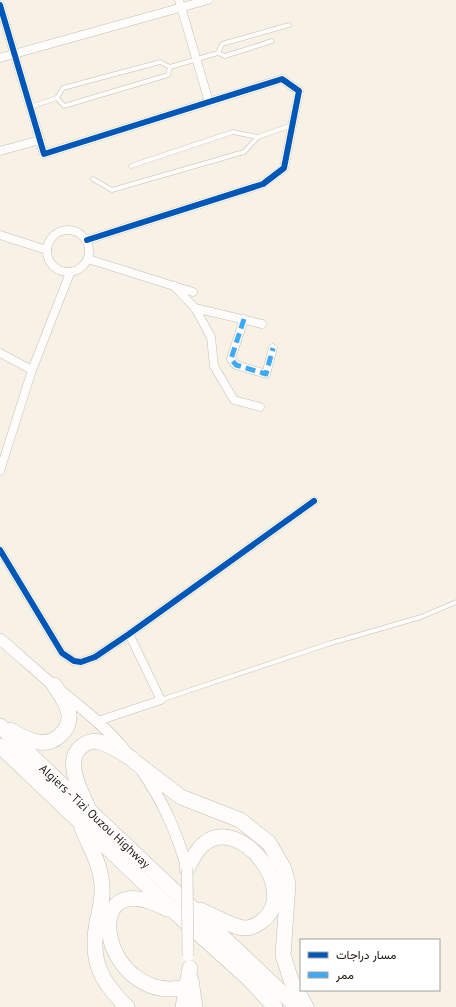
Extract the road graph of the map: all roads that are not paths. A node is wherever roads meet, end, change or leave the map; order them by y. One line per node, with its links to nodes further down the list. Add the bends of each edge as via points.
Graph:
1 (208, 0): 2 (street)
2 (180, 3): 6 (street); 9 (street)
3 (0, 5): 6 (street)
4 (289, 25): 7 (lane, via 222,44)
5 (272, 41): 7 (lane, via 225,56)
6 (15, 54): 8 (street); 13 (street)
7 (218, 54): 9 (lane)
8 (0, 58)
9 (196, 59): 10 (lane); 12 (street)
10 (170, 67): 11 (lane, via 160,62 63,88); 11 (lane, via 168,75 64,106)
11 (57, 98): 13 (lane)
12 (209, 102): 14 (street, via 282,79 298,91); 16 (street, via 44,154)
13 (30, 107): 16 (street)
14 (292, 125): 15 (lane); 21 (street, via 284,168 263,184)
15 (258, 136): 18 (lane, via 233,132); 19 (lane, via 244,152 112,190)
16 (40, 140): 17 (street)
17 (0, 151)
18 (131, 166)
19 (93, 179)
20 (0, 234): 22 (street)
21 (87, 240): 22 (street, via 77,232 63,231 52,238); 23 (street)
22 (47, 250): 24 (street, via 56,269)
23 (88, 259): 24 (street, via 83,267); 25 (street)
24 (70, 273): 32 (street)
25 (174, 286): 26 (street); 27 (street)
26 (193, 292)
27 (195, 308): 28 (street); 33 (street, via 211,337 214,366 234,400)
28 (244, 320): 29 (street); 30 (street, via 231,359 236,365 266,374)
29 (262, 324)
30 (273, 348)
31 (0, 353): 32 (street)
32 (32, 370): 34 (street)
33 (260, 407)
34 (0, 471)
35 (314, 501): 38 (street)
36 (0, 550): 38 (street, via 67,658 74,661 88,660)
37 (456, 602): 41 (lane, via 421,617 328,644)
38 (130, 634): 41 (street)
39 (0, 639): 40 (main road)
40 (54, 686): 42 (main road); 43 (highway, via 67,707 69,716 64,731 58,738 39,743)
41 (161, 700): 42 (street)
42 (98, 721): 45 (main road)
43 (0, 726): 46 (highway, Algiers - Tizi Ouzou Highway)
44 (0, 746): 46 (highway, Algiers - Tizi Ouzou Highway)
45 (133, 760): 46 (highway, via 97,741 87,742 78,749 74,758 74,771 82,794); 47 (main road, via 157,793 169,815); 62 (highway, via 181,798 240,820 269,843 284,869 288,884 283,955 291,980)
46 (85, 817): 48 (highway, Algiers - Tizi Ouzou Highway); 49 (highway, Algiers - Tizi Ouzou Highway); 55 (highway, via 101,872 102,902 94,946 98,965 104,982)
47 (187, 868): 48 (highway, via 204,843 215,839 235,839 254,851 273,880 275,896 272,911 266,918 246,928 234,926); 50 (main road, bridge)
48 (190, 906): 61 (highway, Algiers - Tizi Ouzou Highway)
49 (178, 916): 51 (highway); 53 (highway, via 145,900 126,904 111,920 108,943 110,959 123,985 131,995)
50 (189, 962): 52 (highway); 57 (highway); 58 (highway)
51 (249, 979): 59 (highway); 60 (highway)
52 (185, 987): 54 (highway); 56 (highway)
53 (141, 1001)
54 (164, 1001)
55 (127, 1007)
56 (183, 1007)
57 (191, 1007)
58 (195, 1007)
59 (262, 1007)
60 (275, 1007)
61 (297, 1007)
62 (306, 1007)

